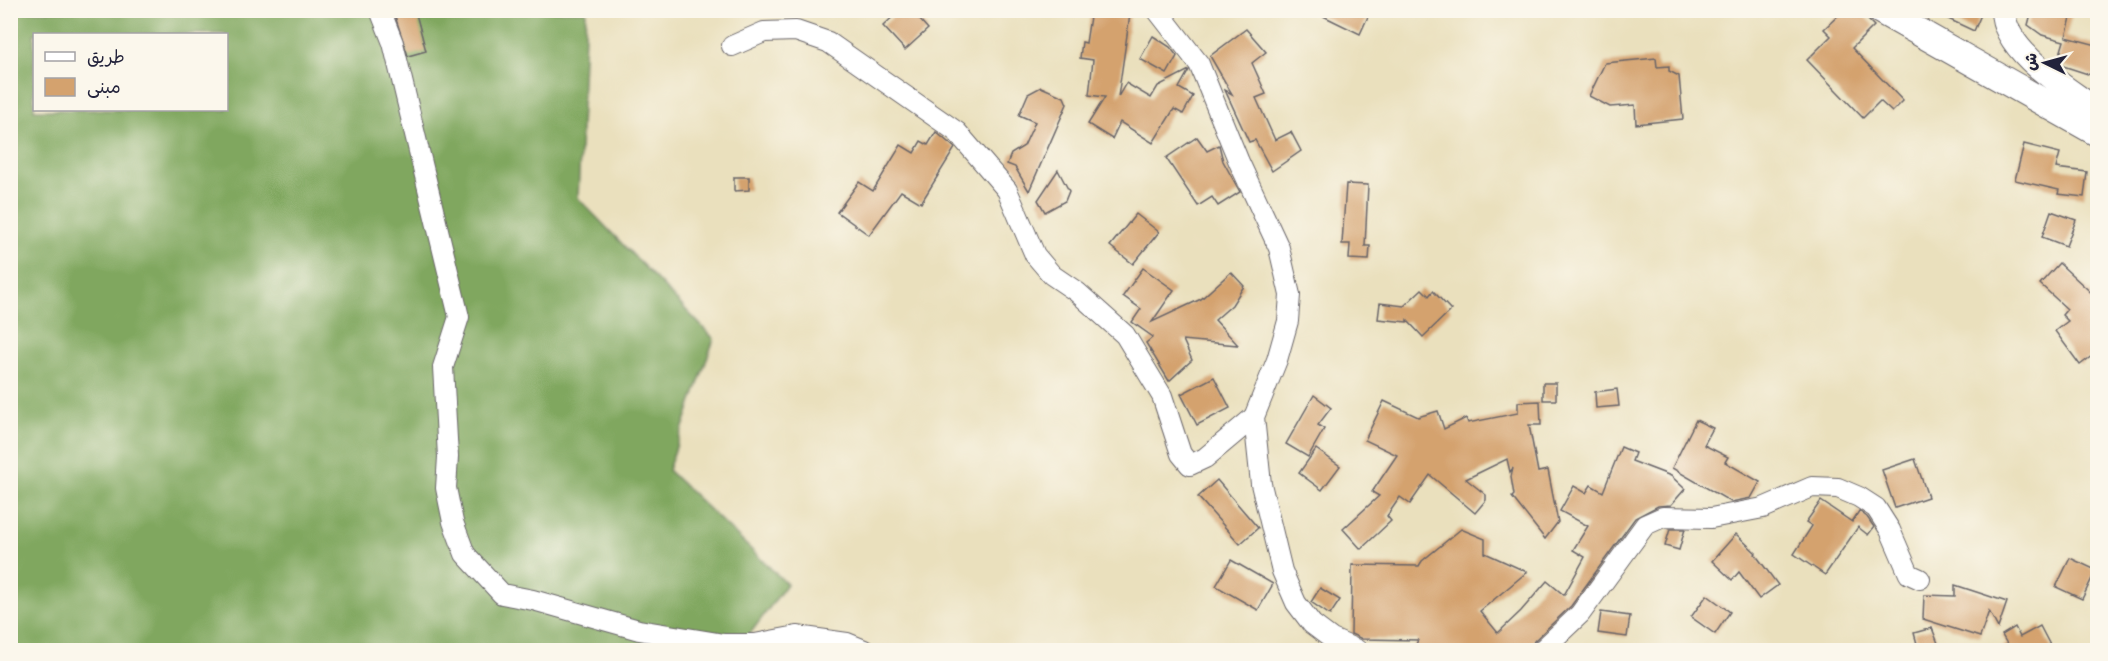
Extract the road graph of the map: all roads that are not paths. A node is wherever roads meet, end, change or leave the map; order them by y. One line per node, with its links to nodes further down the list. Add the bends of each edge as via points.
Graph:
1 (380, 10): 10 (street, via 393,43 459,317 443,367 446,488 465,554 502,594 639,630 724,644 755,644 797,636 847,644)
2 (1157, 10): 8 (street, via 1199,64 1280,248 1290,295 1288,321 1267,390)
3 (1880, 10): 7 (main road)
4 (2003, 10): 6 (street, via 2006,26 2020,50)
5 (732, 46): 8 (street, via 764,32 796,31 828,42 957,132 1007,190 1035,255 1052,275 1125,335 1162,396 1181,454 1190,465 1205,458)
6 (2097, 111)
7 (2097, 133)
8 (1254, 417): 11 (street, via 1262,484 1282,572 1296,603 1312,624)
9 (1920, 579): 12 (street, via 1909,574 1876,508 1838,488 1812,487 1763,508 1711,518 1663,516 1646,525 1580,614)
10 (864, 651)
11 (1357, 651)
12 (1542, 651)

